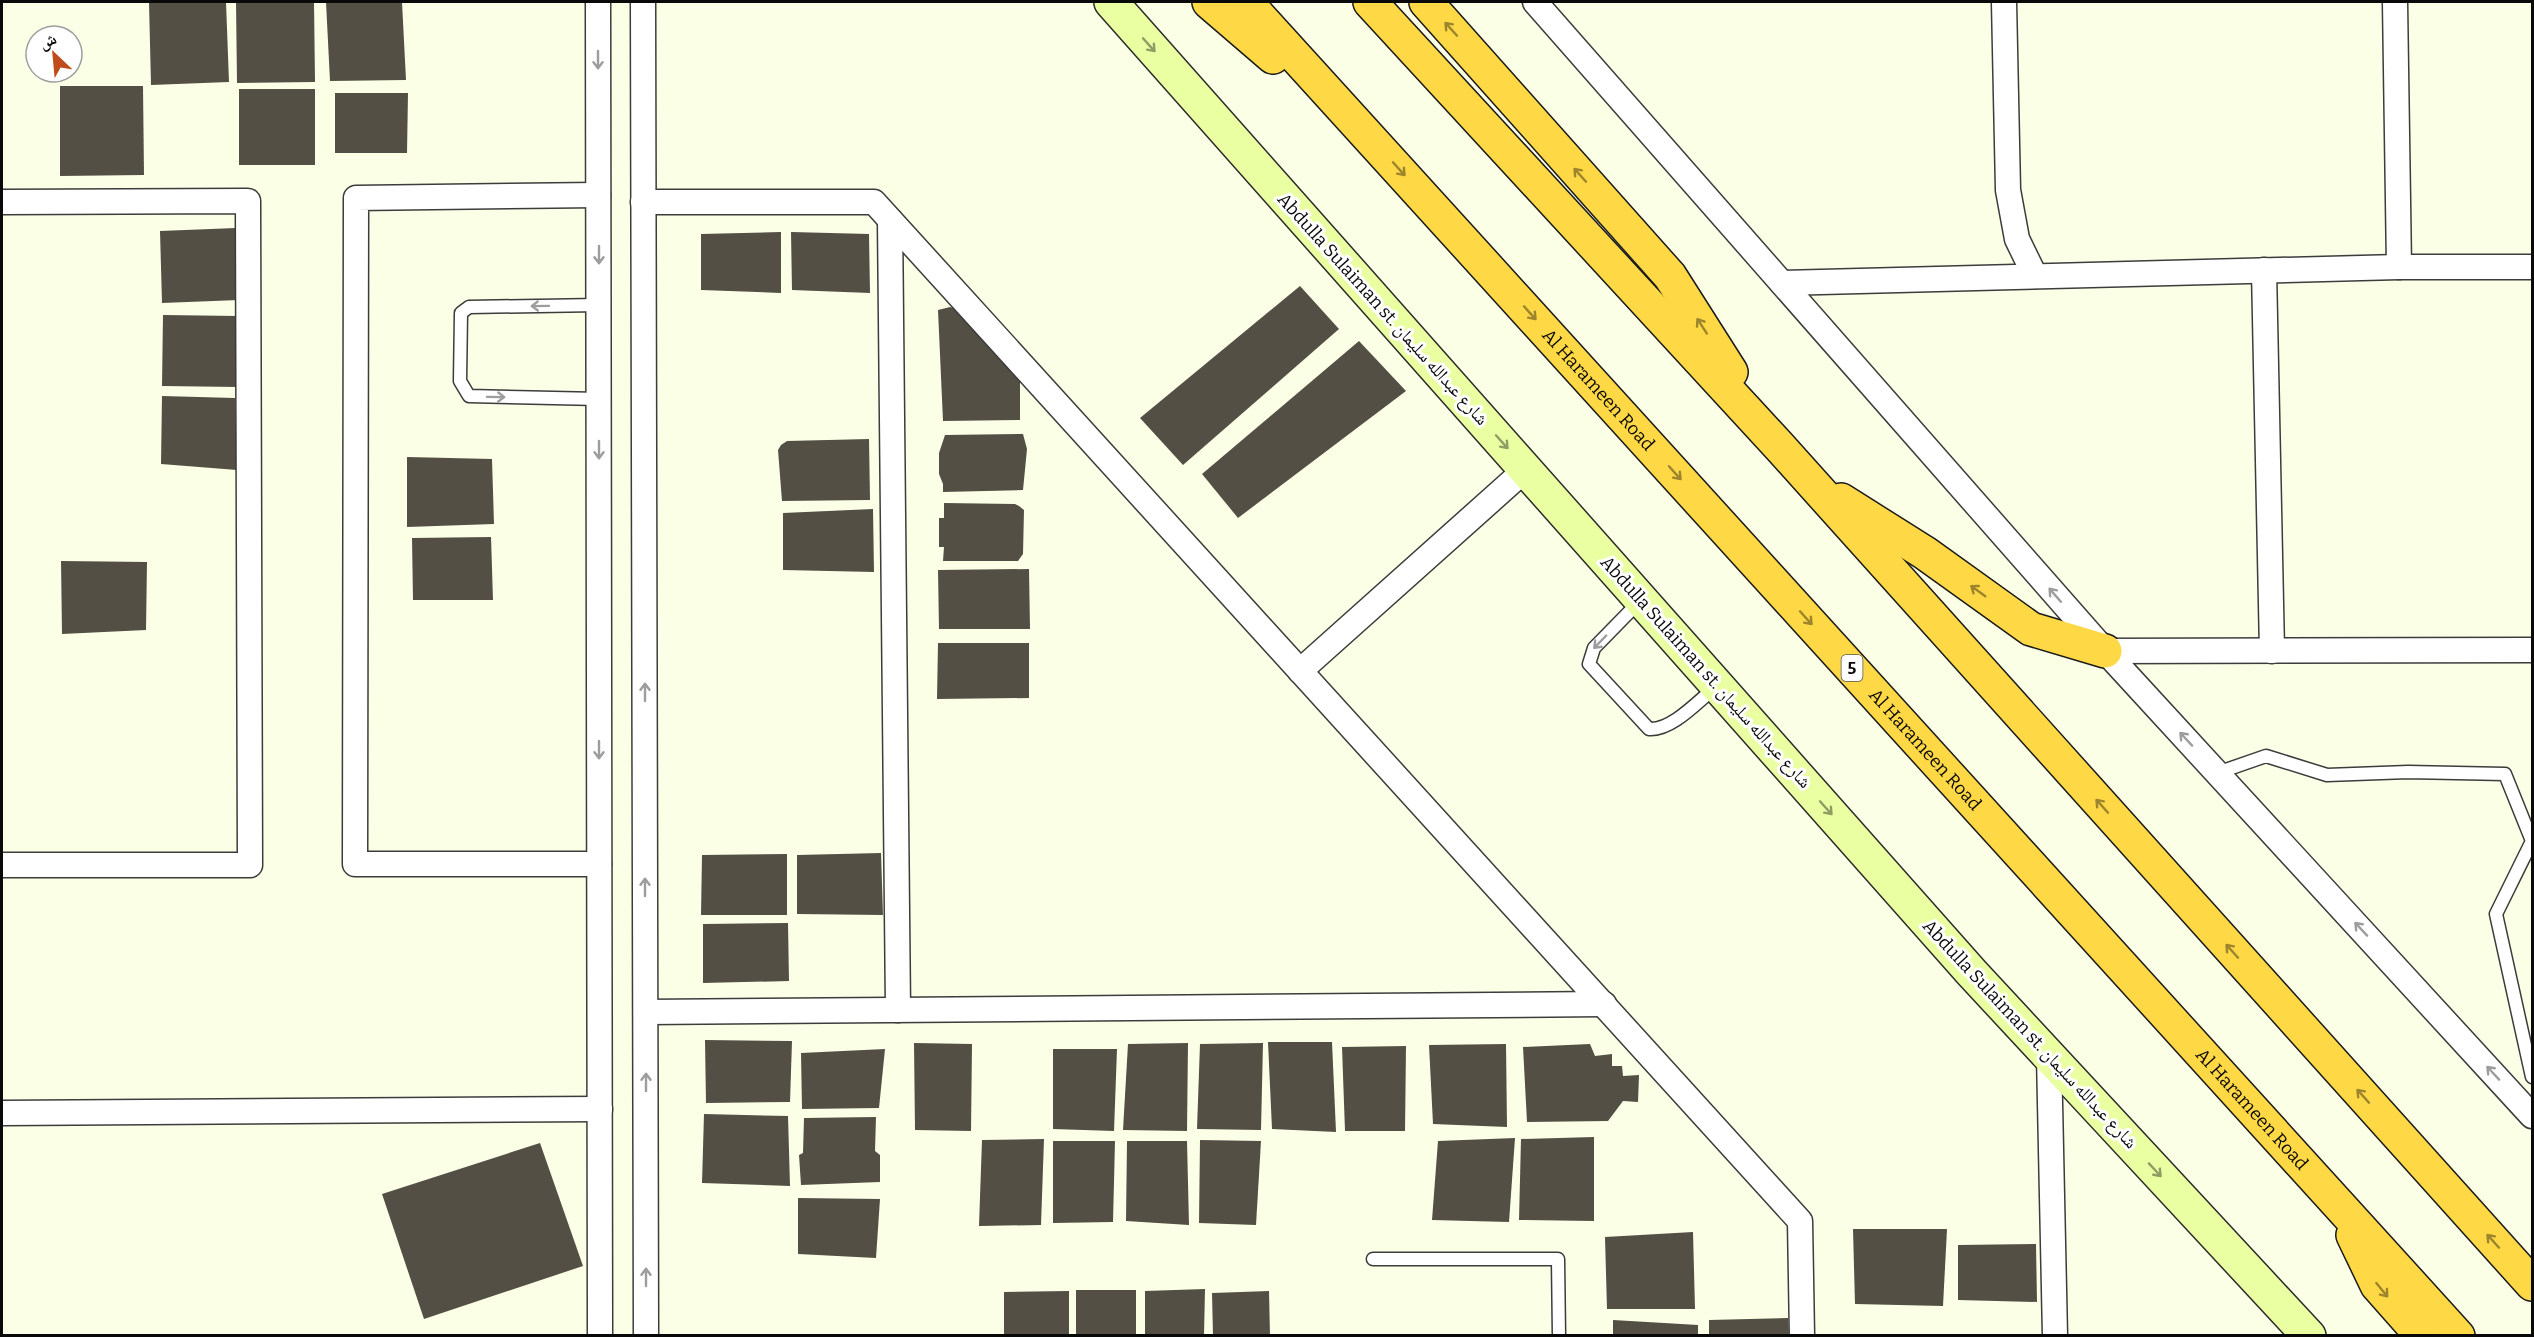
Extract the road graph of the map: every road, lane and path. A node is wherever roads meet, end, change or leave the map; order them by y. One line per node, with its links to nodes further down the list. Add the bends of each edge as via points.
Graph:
1 (598, 2): 12 (street, one-way to 12)
2 (643, 2): 14 (street)
3 (1110, 2): 24 (main road, Abdulla Sulaiman st. شارع عبدالله سليمان, one-way to 24)
4 (1209, 2): 11 (highway)
5 (1246, 2): 11 (highway, Al Harameen Road / 5)
6 (1370, 2): 23 (highway)
7 (1426, 2): 23 (highway, one-way to 7, via 1670,276)
8 (1535, 2): 20 (street)
9 (2004, 2): 19 (street, via 2008,190 2017,239)
10 (2395, 2): 16 (street)
11 (1374, 141): 43 (highway, Al Harameen Road / 5, one-way to 43)
12 (598, 195): 21 (street, one-way to 21); 33 (street, via 356,198 355,864)
13 (2, 202): 34 (street, via 248,201 250,865)
14 (643, 202): 15 (street, via 874,202); 37 (street, one-way to 14)
15 (890, 220): 30 (street); 36 (street)
16 (2398, 267): 17 (street); 18 (street)
17 (2532, 267)
18 (2264, 270): 19 (street); 29 (street)
19 (2035, 276): 20 (street)
20 (1782, 283): 28 (street, one-way to 20)
21 (599, 305): 22 (street); 22 (lane, one-way to 22, via 463,310 460,381 469,396)
22 (599, 399): 33 (street, one-way to 33)
23 (1779, 446): 25 (highway)
24 (1526, 469): 26 (main road, Abdulla Sulaiman st. شارع عبدالله سليمان); 30 (street)
25 (1807, 478): 28 (highway, one-way to 25, via 2031,629 1925,553); 45 (highway, one-way to 25)
26 (1641, 600): 31 (main road, Abdulla Sulaiman st. شارع عبدالله سليمان); 31 (lane, one-way to 31, via 1594,648 1588,664 1649,729 1668,726)
27 (2532, 650): 29 (street)
28 (2105, 651): 29 (street); 32 (street, one-way to 28)
29 (2272, 651)
30 (1300, 671): 35 (street)
31 (1717, 686): 38 (main road, Abdulla Sulaiman st. شارع عبدالله سليمان, one-way to 38)
32 (2217, 773): 39 (lane, via 2266,756 2327,775 2505,774 2532,841 2496,914); 42 (street, one-way to 32)
33 (600, 864): 40 (street)
34 (2, 865)
35 (1604, 1004): 36 (street); 49 (street, via 1800,1221)
36 (898, 1010): 37 (street)
37 (646, 1012): 47 (street, one-way to 37)
38 (2049, 1056): 50 (street); 51 (main road, Abdulla Sulaiman st. شارع عبدالله سليمان, one-way to 51)
39 (2532, 1077)
40 (600, 1109): 41 (street); 46 (street)
41 (2, 1113)
42 (2532, 1116)
43 (2336, 1201): 52 (highway, one-way to 52, via 2377,1285); 53 (highway, Al Harameen Road / 5)
44 (1373, 1259): 48 (lane, via 1558,1259)
45 (2532, 1284)
46 (600, 1335)
47 (646, 1335)
48 (1559, 1335)
49 (1802, 1335)
50 (2055, 1335)
51 (2309, 1335)
52 (2422, 1335)
53 (2458, 1335)

